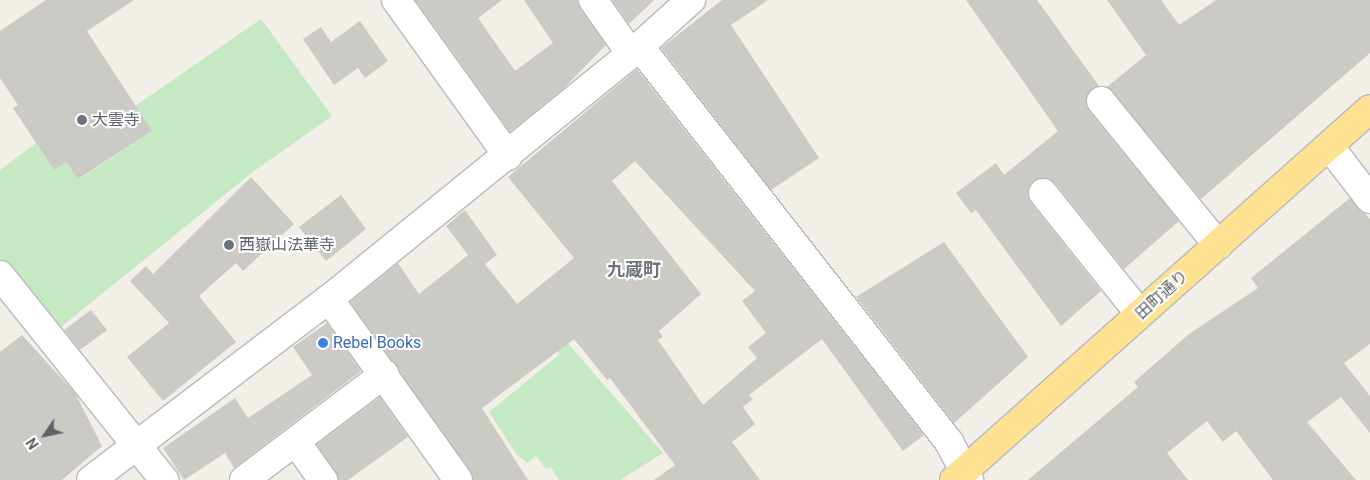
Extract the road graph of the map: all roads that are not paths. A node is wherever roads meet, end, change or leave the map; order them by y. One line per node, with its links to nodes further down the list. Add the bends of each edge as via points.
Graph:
1 (396, 0): 8 (street)
2 (593, 0): 4 (street)
3 (691, 0): 4 (street)
4 (635, 50): 8 (street); 18 (street, via 949,442)
5 (1101, 101): 11 (street)
6 (1370, 109): 7 (highway, 田町通り)
7 (1329, 146): 10 (street); 11 (highway, 田町通り)
8 (508, 156): 13 (street)
9 (1043, 193): 14 (street)
10 (1370, 199)
11 (1218, 245): 14 (highway, 田町通り)
12 (0, 275): 17 (street)
13 (329, 299): 15 (street); 17 (street)
14 (1140, 314): 18 (highway, 田町通り)
15 (384, 374): 16 (street); 23 (street)
16 (296, 442): 21 (street); 22 (street)
17 (136, 445): 19 (street); 20 (street)
18 (962, 477)
19 (91, 480)
20 (164, 480)
21 (244, 480)
22 (323, 480)
23 (458, 480)

